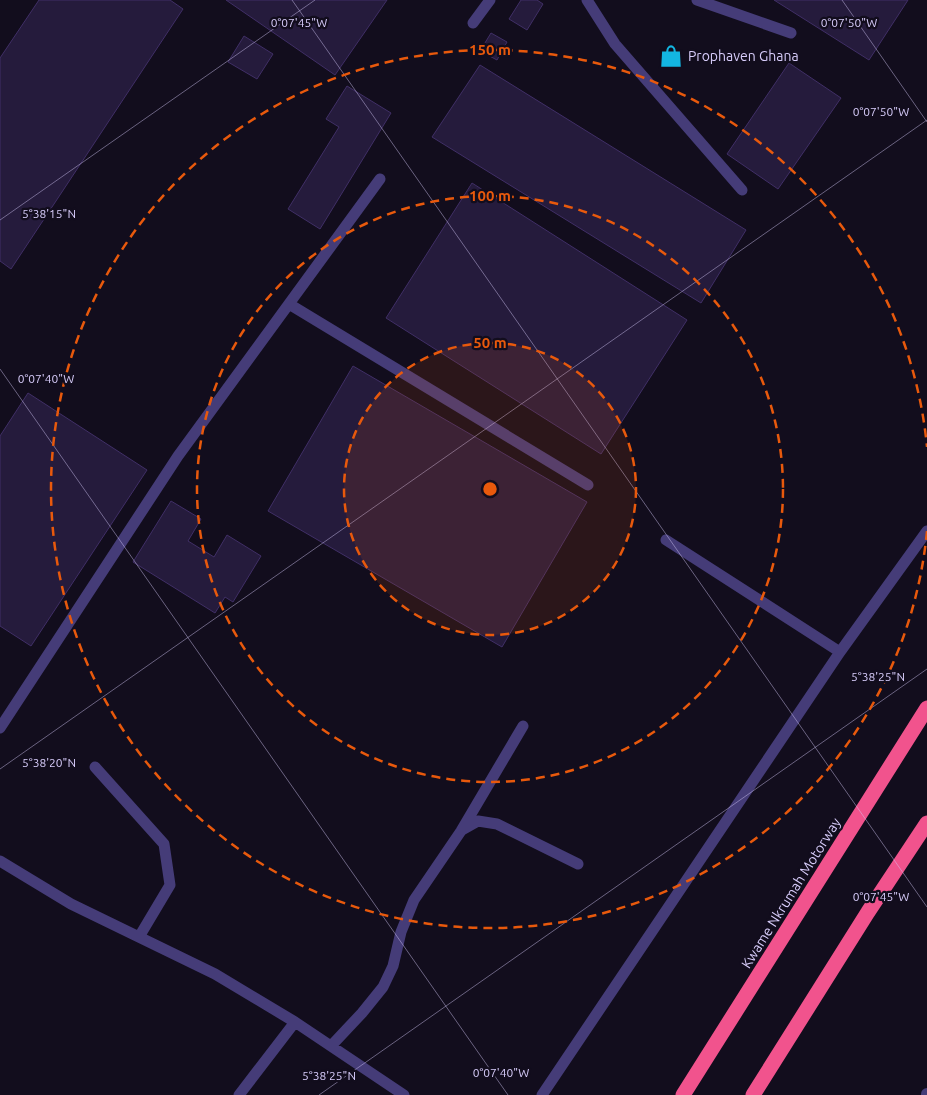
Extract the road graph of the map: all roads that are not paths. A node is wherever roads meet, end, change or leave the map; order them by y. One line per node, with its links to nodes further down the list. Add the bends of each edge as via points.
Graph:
1 (490, 0): 4 (lane)
2 (587, 0): 7 (lane, via 615,44)
3 (697, 0): 5 (lane)
4 (473, 23)
5 (791, 33)
6 (380, 179): 8 (lane)
7 (742, 190)
8 (289, 304): 9 (lane); 15 (lane, via 178,456)
9 (588, 485)
10 (927, 531): 12 (lane)
11 (666, 540): 12 (lane)
12 (840, 652): 26 (lane)
13 (927, 708): 27 (highway, Kwame Nkrumah Motorway)
14 (523, 726): 18 (lane)
15 (0, 728)
16 (95, 767): 21 (lane, via 164,844 170,884)
17 (927, 822): 28 (highway)
18 (461, 831): 20 (lane, via 478,821 497,824); 23 (lane, via 414,900 383,987)
19 (0, 861): 21 (lane, via 71,904)
20 (578, 864)
21 (139, 937): 22 (lane, via 215,974)
22 (295, 1022): 23 (lane); 24 (lane)
23 (332, 1046): 25 (lane)
24 (239, 1095)
25 (404, 1095)
26 (542, 1095)
27 (683, 1095)
28 (753, 1095)

